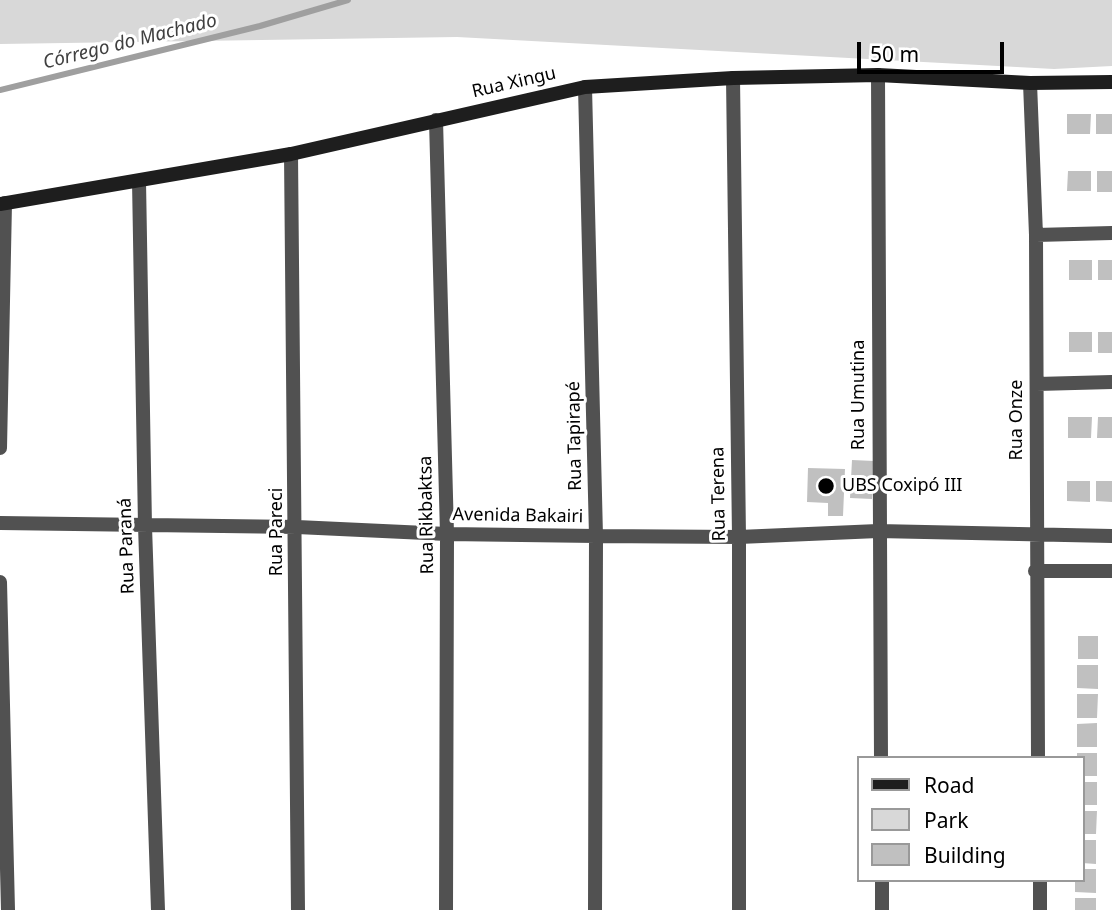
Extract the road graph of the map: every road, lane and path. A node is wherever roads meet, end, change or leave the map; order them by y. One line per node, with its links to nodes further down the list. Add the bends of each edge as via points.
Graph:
1 (878, 75): 2 (street, Rua Xingu); 4 (street, Rua Xingu); 18 (street, Rua Umutina)
2 (733, 78): 5 (street, Rua Xingu); 23 (street, Rua Terena)
3 (1112, 82): 4 (street, Rua Xingu)
4 (1030, 83): 11 (street, Rua Onze)
5 (585, 87): 6 (street, Rua Xingu); 21 (street, Rua Tapirapé)
6 (436, 120): 7 (street, Rua Xingu); 19 (street, Rua Rikbaktsa)
7 (291, 154): 8 (street, Rua Xingu); 17 (street, Rua Pareci)
8 (139, 181): 9 (street, Rua Xingu); 16 (street, Rua Paraná)
9 (2, 203): 14 (street)
10 (1112, 233): 11 (street)
11 (1036, 235): 13 (street, Rua Onze)
12 (1112, 382): 13 (street)
13 (1037, 384): 20 (street, Rua Onze)
14 (0, 448)
15 (0, 523): 16 (street, Avenida Bakairi)
16 (145, 526): 17 (street, Avenida Bakairi); 32 (street, Rua Paraná)
17 (297, 527): 19 (street, Avenida Bakairi); 33 (street, Rua Pareci)
18 (878, 531): 20 (street, Avenida Bakairi); 23 (street, Avenida Bakairi); 27 (street, Rua Umutina)
19 (447, 534): 21 (street, Avenida Bakairi); 34 (street, Rua Rikbaktsa)
20 (1036, 534): 22 (street, Avenida Bakairi); 24 (street, Rua Onze)
21 (596, 536): 23 (street, Avenida Bakairi); 35 (street, Rua Tapirapé)
22 (1112, 536)
23 (739, 537): 36 (street, Rua Terena)
24 (1035, 571): 25 (street); 28 (street, Rua Onze)
25 (1112, 571)
26 (0, 582): 31 (street)
27 (881, 756)
28 (1038, 756)
29 (882, 882): 37 (street)
30 (1040, 882): 38 (street)
31 (8, 910)
32 (158, 910)
33 (298, 910)
34 (446, 910)
35 (595, 910)
36 (739, 910)
37 (882, 910)
38 (1040, 910)

